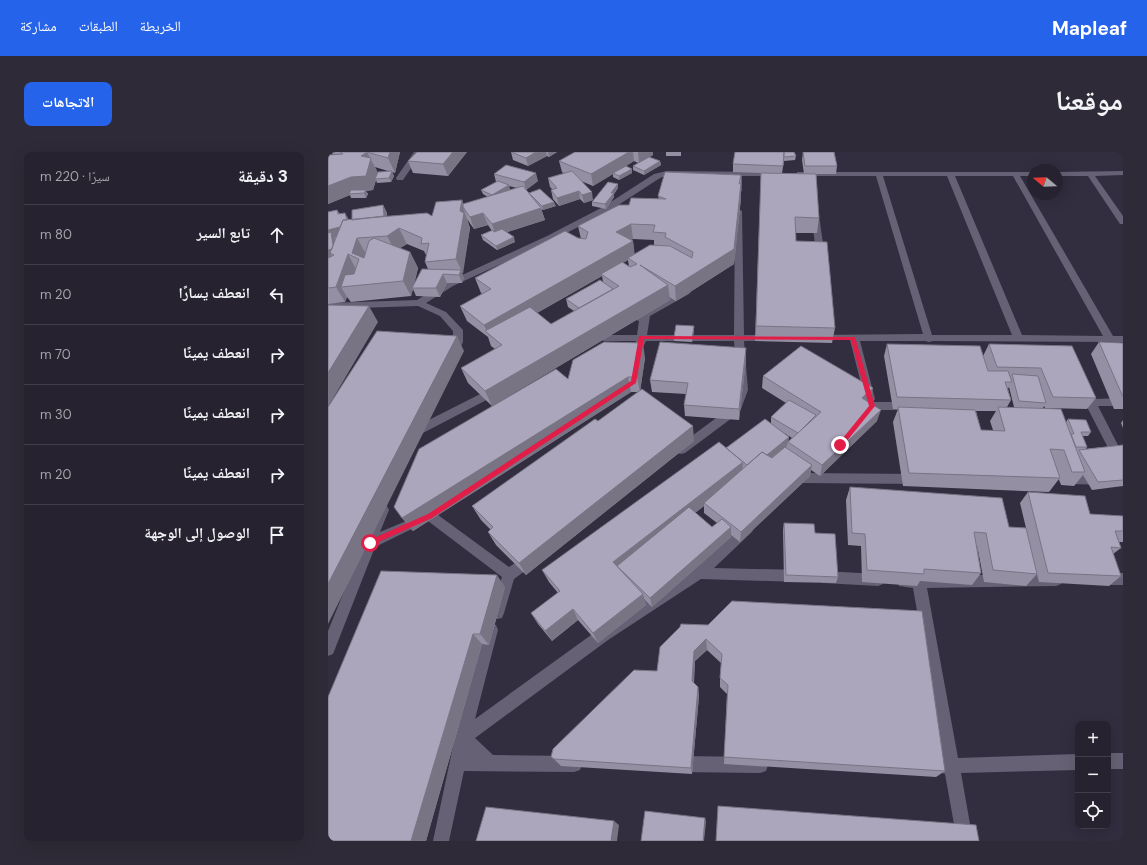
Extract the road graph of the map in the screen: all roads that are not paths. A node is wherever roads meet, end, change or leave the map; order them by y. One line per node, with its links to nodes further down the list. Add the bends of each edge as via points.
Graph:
1 (418, 152): 10 (street)
2 (1090, 173): 3 (street); 8 (street); 12 (street)
3 (1123, 173)
4 (738, 174): 5 (street, via 789,174 810,178); 15 (street, via 667,173 657,176 606,209 450,284); 20 (street, via 734,264)
5 (879, 174): 6 (street); 25 (street)
6 (950, 174): 9 (street); 26 (street)
7 (1027, 174): 9 (street)
8 (1063, 174)
9 (1016, 175): 27 (street)
10 (400, 178)
11 (814, 205): 13 (street)
12 (1123, 222)
13 (822, 267)
14 (698, 285): 18 (street)
15 (419, 303): 16 (street); 30 (street, via 443,314 458,330 458,342)
16 (375, 304): 17 (street); 19 (street)
17 (328, 306)
18 (645, 315): 21 (street); 21 (street, via 601,340)
19 (370, 317)
20 (739, 337): 21 (street); 22 (street); 40 (street, via 743,390 736,409)
21 (641, 338): 29 (street)
22 (782, 338)
23 (811, 338): 24 (street, via 832,333)
24 (854, 338): 25 (street); 37 (street)
25 (929, 339): 26 (street)
26 (1019, 339): 27 (street, via 1060,343)
27 (1110, 339): 28 (street)
28 (1123, 339)
29 (639, 352)
30 (449, 362)
31 (504, 387): 38 (street, via 415,434)
32 (1083, 388): 33 (street)
33 (1090, 402): 34 (street); 35 (street); 42 (street)
34 (1123, 402)
35 (1066, 403)
36 (919, 405): 37 (street)
37 (872, 406): 39 (street)
38 (423, 417)
39 (854, 429)
40 (674, 455)
41 (819, 464): 43 (street)
42 (1123, 466)
43 (803, 478): 44 (street); 47 (street)
44 (928, 479)
45 (1053, 479): 46 (street)
46 (1123, 480)
47 (791, 489)
48 (387, 501): 52 (street)
49 (443, 507): 50 (street)
50 (430, 516): 52 (street); 55 (street)
51 (757, 520): 54 (street)
52 (370, 543): 60 (street)
53 (541, 552): 55 (street)
54 (699, 573): 59 (street); 61 (street, via 603,634)
55 (509, 575): 61 (street)
56 (1123, 579): 58 (street)
57 (1066, 580): 59 (street)
58 (1089, 580)
59 (919, 582): 71 (street)
60 (328, 649)
61 (463, 737): 65 (street); 66 (street)
62 (1111, 761): 63 (street)
63 (1123, 761)
64 (1075, 762): 71 (street)
65 (458, 763): 66 (street); 72 (street)
66 (489, 763): 67 (street)
67 (591, 764)
68 (662, 764): 69 (street)
69 (772, 765)
70 (929, 766): 71 (street)
71 (953, 766): 73 (street)
72 (441, 841)
73 (965, 841)

